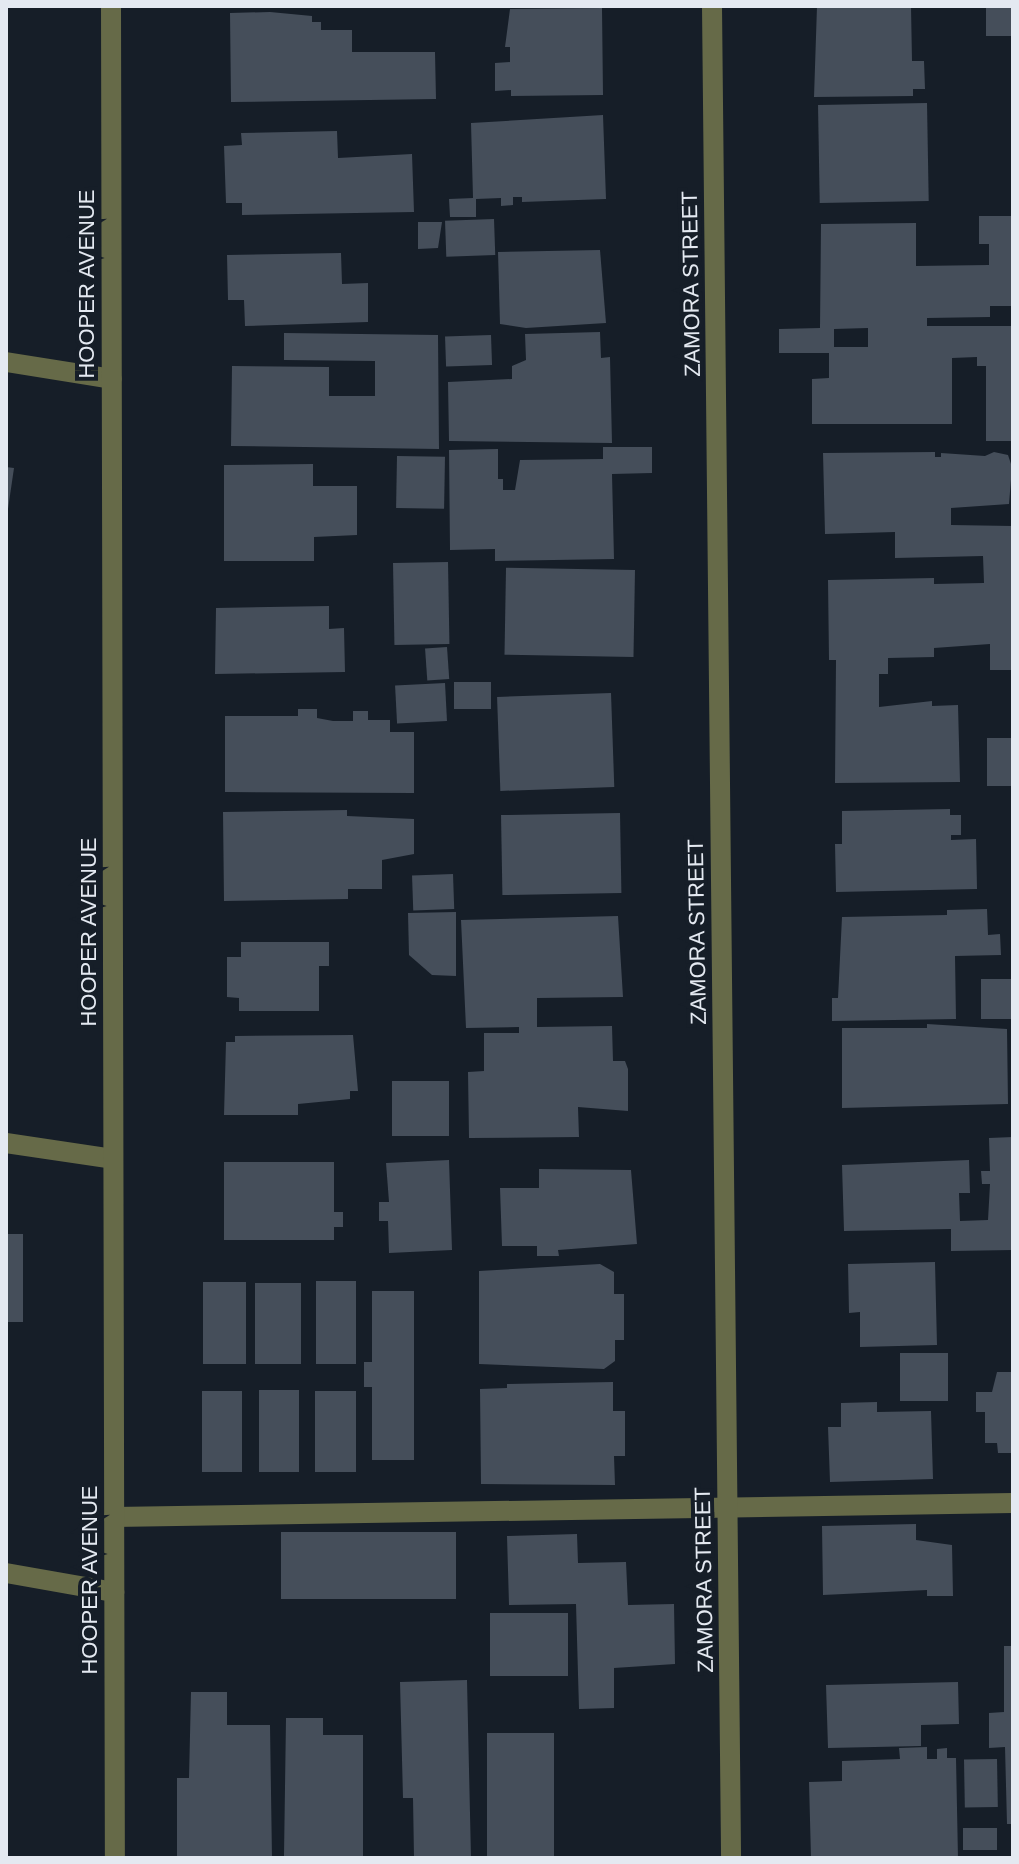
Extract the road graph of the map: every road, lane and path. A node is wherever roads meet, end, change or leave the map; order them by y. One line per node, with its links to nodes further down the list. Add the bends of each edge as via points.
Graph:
1 (111, 6): 4 (street, HOOPER AVENUE)
2 (712, 6): 8 (street, ZAMORA STREET)
3 (6, 362): 4 (street)
4 (112, 379): 6 (street, HOOPER AVENUE)
5 (6, 1143): 6 (street)
6 (113, 1159): 9 (street, HOOPER AVENUE)
7 (1013, 1503): 8 (street)
8 (727, 1505): 9 (street); 13 (street, ZAMORA STREET)
9 (114, 1517): 11 (street, HOOPER AVENUE)
10 (6, 1573): 11 (street)
11 (114, 1592): 12 (street, HOOPER AVENUE)
12 (115, 1858)
13 (731, 1858)

